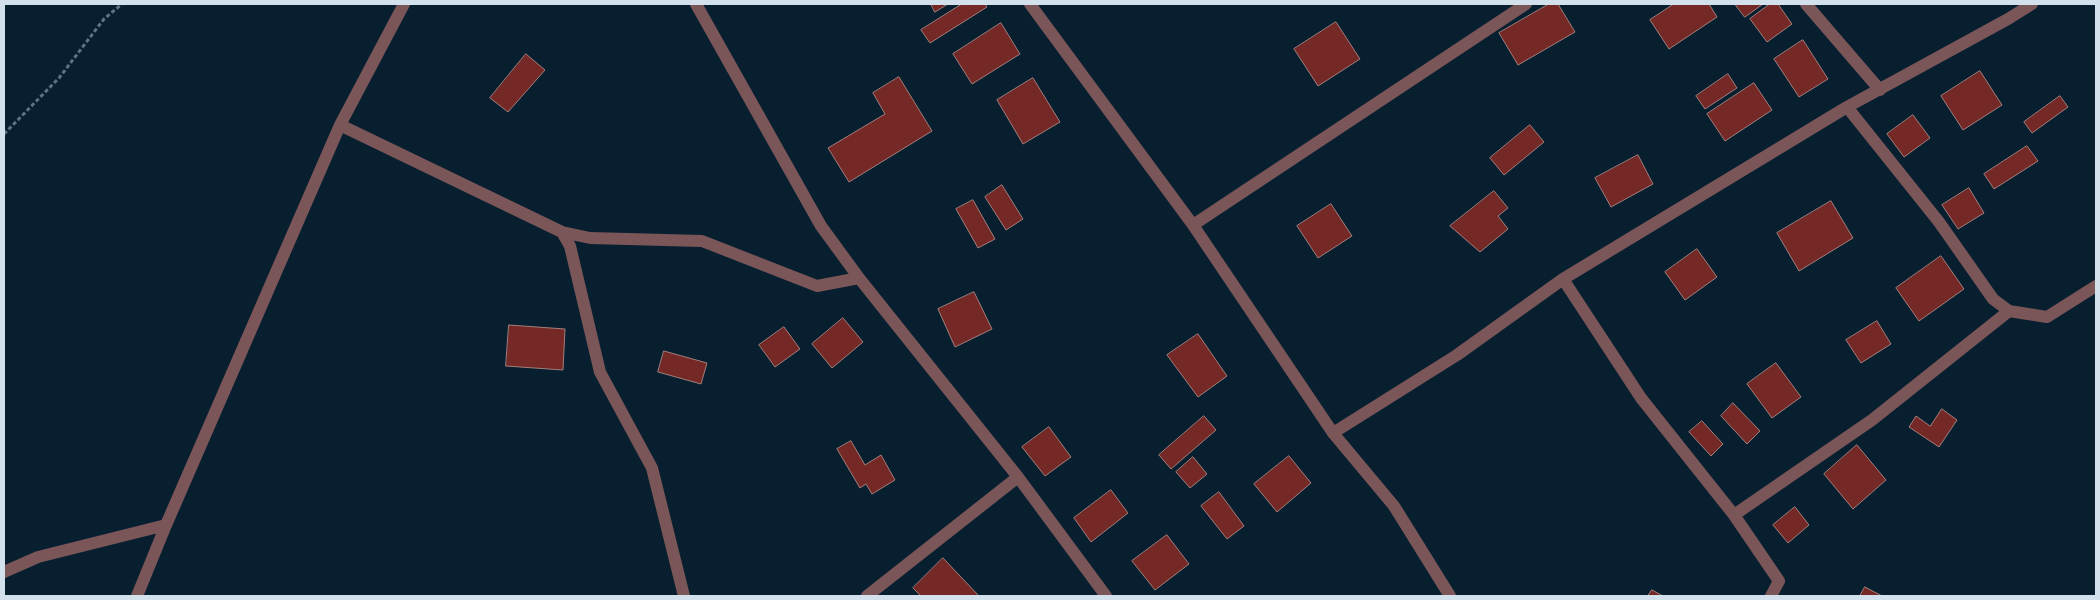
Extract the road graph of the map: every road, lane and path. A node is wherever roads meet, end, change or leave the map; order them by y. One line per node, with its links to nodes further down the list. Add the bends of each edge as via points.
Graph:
1 (122, 4): 11 (path, via 104,19 59,78)
2 (404, 4): 10 (street)
3 (696, 4): 14 (street, via 821,226)
4 (1030, 4): 12 (street)
5 (1526, 4): 12 (street)
6 (1806, 4): 8 (street)
7 (2032, 4): 8 (street)
8 (1880, 90): 9 (street)
9 (1847, 107): 15 (street); 17 (street, via 1939,222 1993,299)
10 (340, 124): 13 (street); 21 (street)
11 (4, 134)
12 (1193, 225): 18 (street)
13 (562, 232): 14 (street, via 590,238 702,241 817,286); 24 (street, via 570,246 600,372 652,468)
14 (859, 278): 19 (street)
15 (1563, 279): 18 (street, via 1457,354); 20 (street, via 1642,398)
16 (2096, 286): 17 (street, via 2046,317)
17 (2009, 311): 20 (street, via 1872,420)
18 (1333, 433): 27 (street, via 1394,506)
19 (1018, 477): 25 (street); 26 (street)
20 (1734, 515): 28 (street, via 1779,581)
21 (166, 526): 22 (street, via 38,557); 23 (street)
22 (4, 572)
23 (137, 596)
24 (684, 596)
25 (867, 596)
26 (1106, 596)
27 (1450, 596)
28 (1771, 596)

